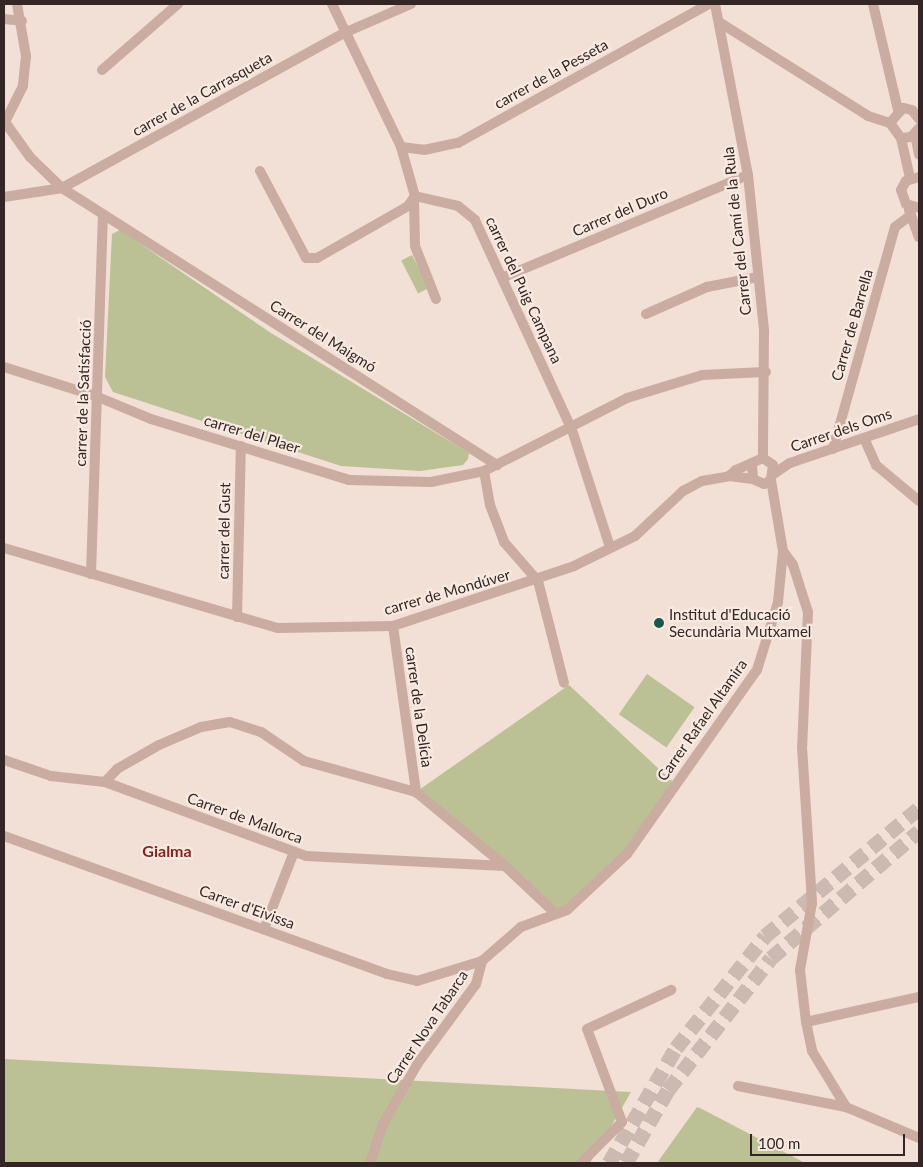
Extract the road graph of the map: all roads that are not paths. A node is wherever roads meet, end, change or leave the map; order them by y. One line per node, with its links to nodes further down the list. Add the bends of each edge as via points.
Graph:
1 (17, 4): 9 (street)
2 (178, 4): 12 (street)
3 (332, 4): 11 (street)
4 (411, 4): 11 (street, carrer de la Carrasqueta)
5 (709, 4): 19 (street, carrer de la Pesseta, via 458,143 424,150)
6 (715, 4): 10 (street, Carrer del Camí de la Rula)
7 (873, 4): 13 (street)
8 (4, 19): 9 (street)
9 (22, 21): 15 (street, via 26,56 23,86)
10 (719, 22): 16 (street, via 868,116); 22 (street, Carrer del Camí de la Rula)
11 (344, 34): 19 (street); 24 (street, carrer de la Carrasqueta)
12 (102, 70)
13 (898, 110): 14 (street); 16 (street)
14 (918, 113)
15 (4, 122): 24 (street, Carrer del Maigmó, via 30,157)
16 (890, 123): 18 (street)
17 (917, 131): 18 (street); 20 (street)
18 (901, 138): 23 (street)
19 (401, 146): 25 (street)
20 (919, 155)
21 (260, 171): 25 (street, via 306,258 317,258 408,206)
22 (748, 175): 32 (street, Carrer del Duro); 33 (street, Carrer del Camí de la Rula)
23 (915, 177): 27 (street, via 901,190)
24 (62, 188): 26 (street, carrer de la Carrasqueta); 29 (street, Carrer del Maigmó)
25 (415, 196): 32 (street, carrer del Puig Campana, via 458,206 476,220); 34 (street, via 415,246)
26 (4, 197)
27 (906, 204): 28 (street); 30 (street)
28 (919, 208)
29 (103, 214): 38 (street, carrer de la Satisfacció); 47 (street, Carrer del Maigmó)
30 (911, 215): 31 (street); 43 (street, Carrer de Barrella, via 895,228)
31 (919, 237)
32 (504, 277): 40 (street, carrer del Puig Campana)
33 (758, 277): 35 (street, via 707,287); 37 (street, Carrer del Camí de la Rula)
34 (436, 299)
35 (646, 314)
36 (4, 367): 38 (street, carrer del Plaer)
37 (766, 372): 40 (street, via 702,375 627,398); 44 (street, Carrer del Camí de la Rula)
38 (98, 397): 42 (street, carrer del Plaer, via 151,420); 57 (street, carrer de la Satisfacció)
39 (919, 419): 41 (street, Carrer dels Oms)
40 (572, 430): 47 (street); 54 (street, carrer del Puig Campana)
41 (864, 438): 43 (street, Carrer dels Oms); 53 (street, via 876,465)
42 (241, 446): 48 (street, carrer del Plaer, via 349,480 431,482); 59 (street, carrer del Gust)
43 (833, 449): 45 (street, Carrer dels Oms)
44 (767, 460): 45 (street, Carrer dels Oms); 46 (street, carrer de Mondúver); 50 (street, Carrer Rafael Altamira)
45 (790, 463): 50 (street, Carrer dels Oms)
46 (752, 464): 49 (street, carrer de Mondúver); 51 (street)
47 (497, 465): 48 (street, carrer del Plaer)
48 (484, 471): 58 (street, via 490,505 504,542)
49 (729, 476): 51 (street, carrer de Mondúver); 54 (street, carrer de Mondúver, via 702,481 683,491 635,536)
50 (773, 476): 51 (street); 52 (street, Carrer Rafael Altamira)
51 (756, 481): 52 (street, Carrer Rafael Altamira)
52 (772, 500): 56 (street, Carrer Rafael Altamira)
53 (919, 501)
54 (610, 547): 58 (street, carrer de Mondúver)
55 (4, 548): 57 (street, carrer de Mondúver)
56 (783, 551): 68 (street, Carrer Rafael Altamira, via 778,602 758,670 627,854 567,910); 73 (street, via 793,565 808,612 802,748 812,903 800,970)
57 (91, 574): 59 (street, carrer de Mondúver)
58 (538, 581): 60 (street, carrer de Mondúver); 61 (street)
59 (237, 618): 60 (street, carrer de Mondúver, via 278,628)
60 (393, 626): 64 (street, carrer de la Delícia)
61 (564, 683)
62 (4, 760): 63 (street, Carrer de Mallorca, via 51,776)
63 (105, 782): 64 (street, via 117,769 159,744 201,727 230,722 261,732 304,761); 66 (street, Carrer de Mallorca)
64 (416, 792): 67 (street)
65 (4, 836): 69 (street, Carrer d'Eivissa)
66 (294, 852): 67 (street, Carrer de Mallorca); 69 (street)
67 (505, 866): 68 (street)
68 (555, 913): 70 (street, Carrer Nova Tabarca, via 512,933)
69 (264, 929): 70 (street, Carrer d'Eivissa, via 387,974 417,981)
70 (482, 961): 77 (street, Carrer Nova Tabarca, via 476,984 418,1063 383,1124)
71 (671, 990): 78 (street, via 587,1029 622,1122)
72 (919, 998): 73 (street)
73 (806, 1022): 75 (street, via 812,1051)
74 (738, 1086): 75 (street)
75 (846, 1107): 76 (street)
76 (919, 1138)
77 (370, 1163)
78 (581, 1163)

